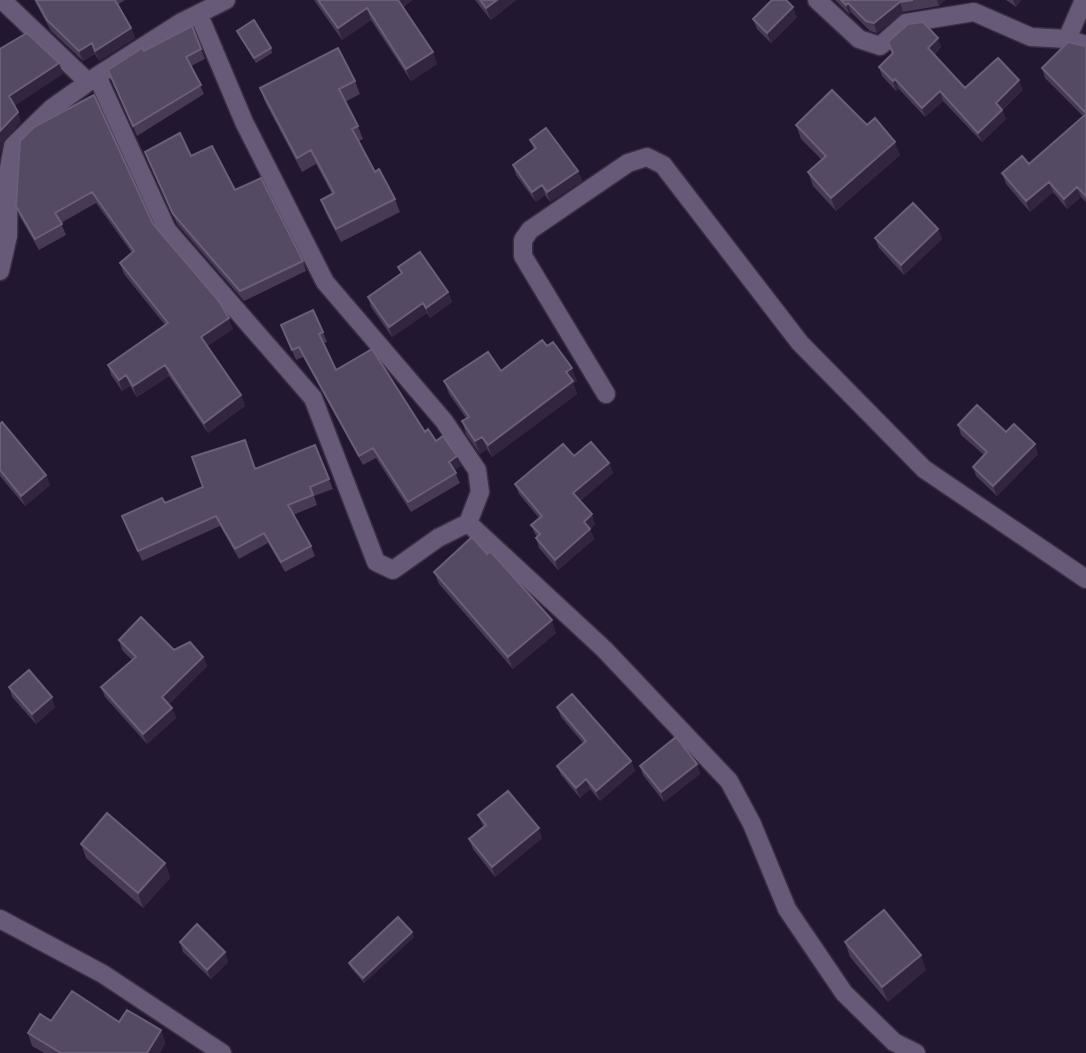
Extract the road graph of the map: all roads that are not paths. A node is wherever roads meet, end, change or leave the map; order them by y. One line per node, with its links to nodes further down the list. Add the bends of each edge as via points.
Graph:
1 (2, 0): 9 (street)
2 (226, 0): 6 (street)
3 (817, 0): 5 (street, via 859,39 880,46 906,23)
4 (1084, 0): 7 (street)
5 (980, 8): 7 (street, via 1031,37)
6 (199, 15): 9 (street); 13 (street, via 244,122 325,282 444,421 477,470 480,492)
7 (1067, 39): 8 (street)
8 (1086, 46)
9 (92, 79): 10 (street, via 52,108 13,146); 13 (street, via 167,230 313,398 376,562 393,570)
10 (5, 222): 11 (street)
11 (0, 271)
12 (606, 394): 14 (street, via 523,256 523,240 530,230 628,163 647,157 663,165 800,343 924,469)
13 (468, 523): 17 (street, via 604,649 729,781 787,909 844,993 894,1042)
14 (1086, 579)
15 (0, 919): 16 (street, via 103,974)
16 (222, 1053)
17 (916, 1053)

